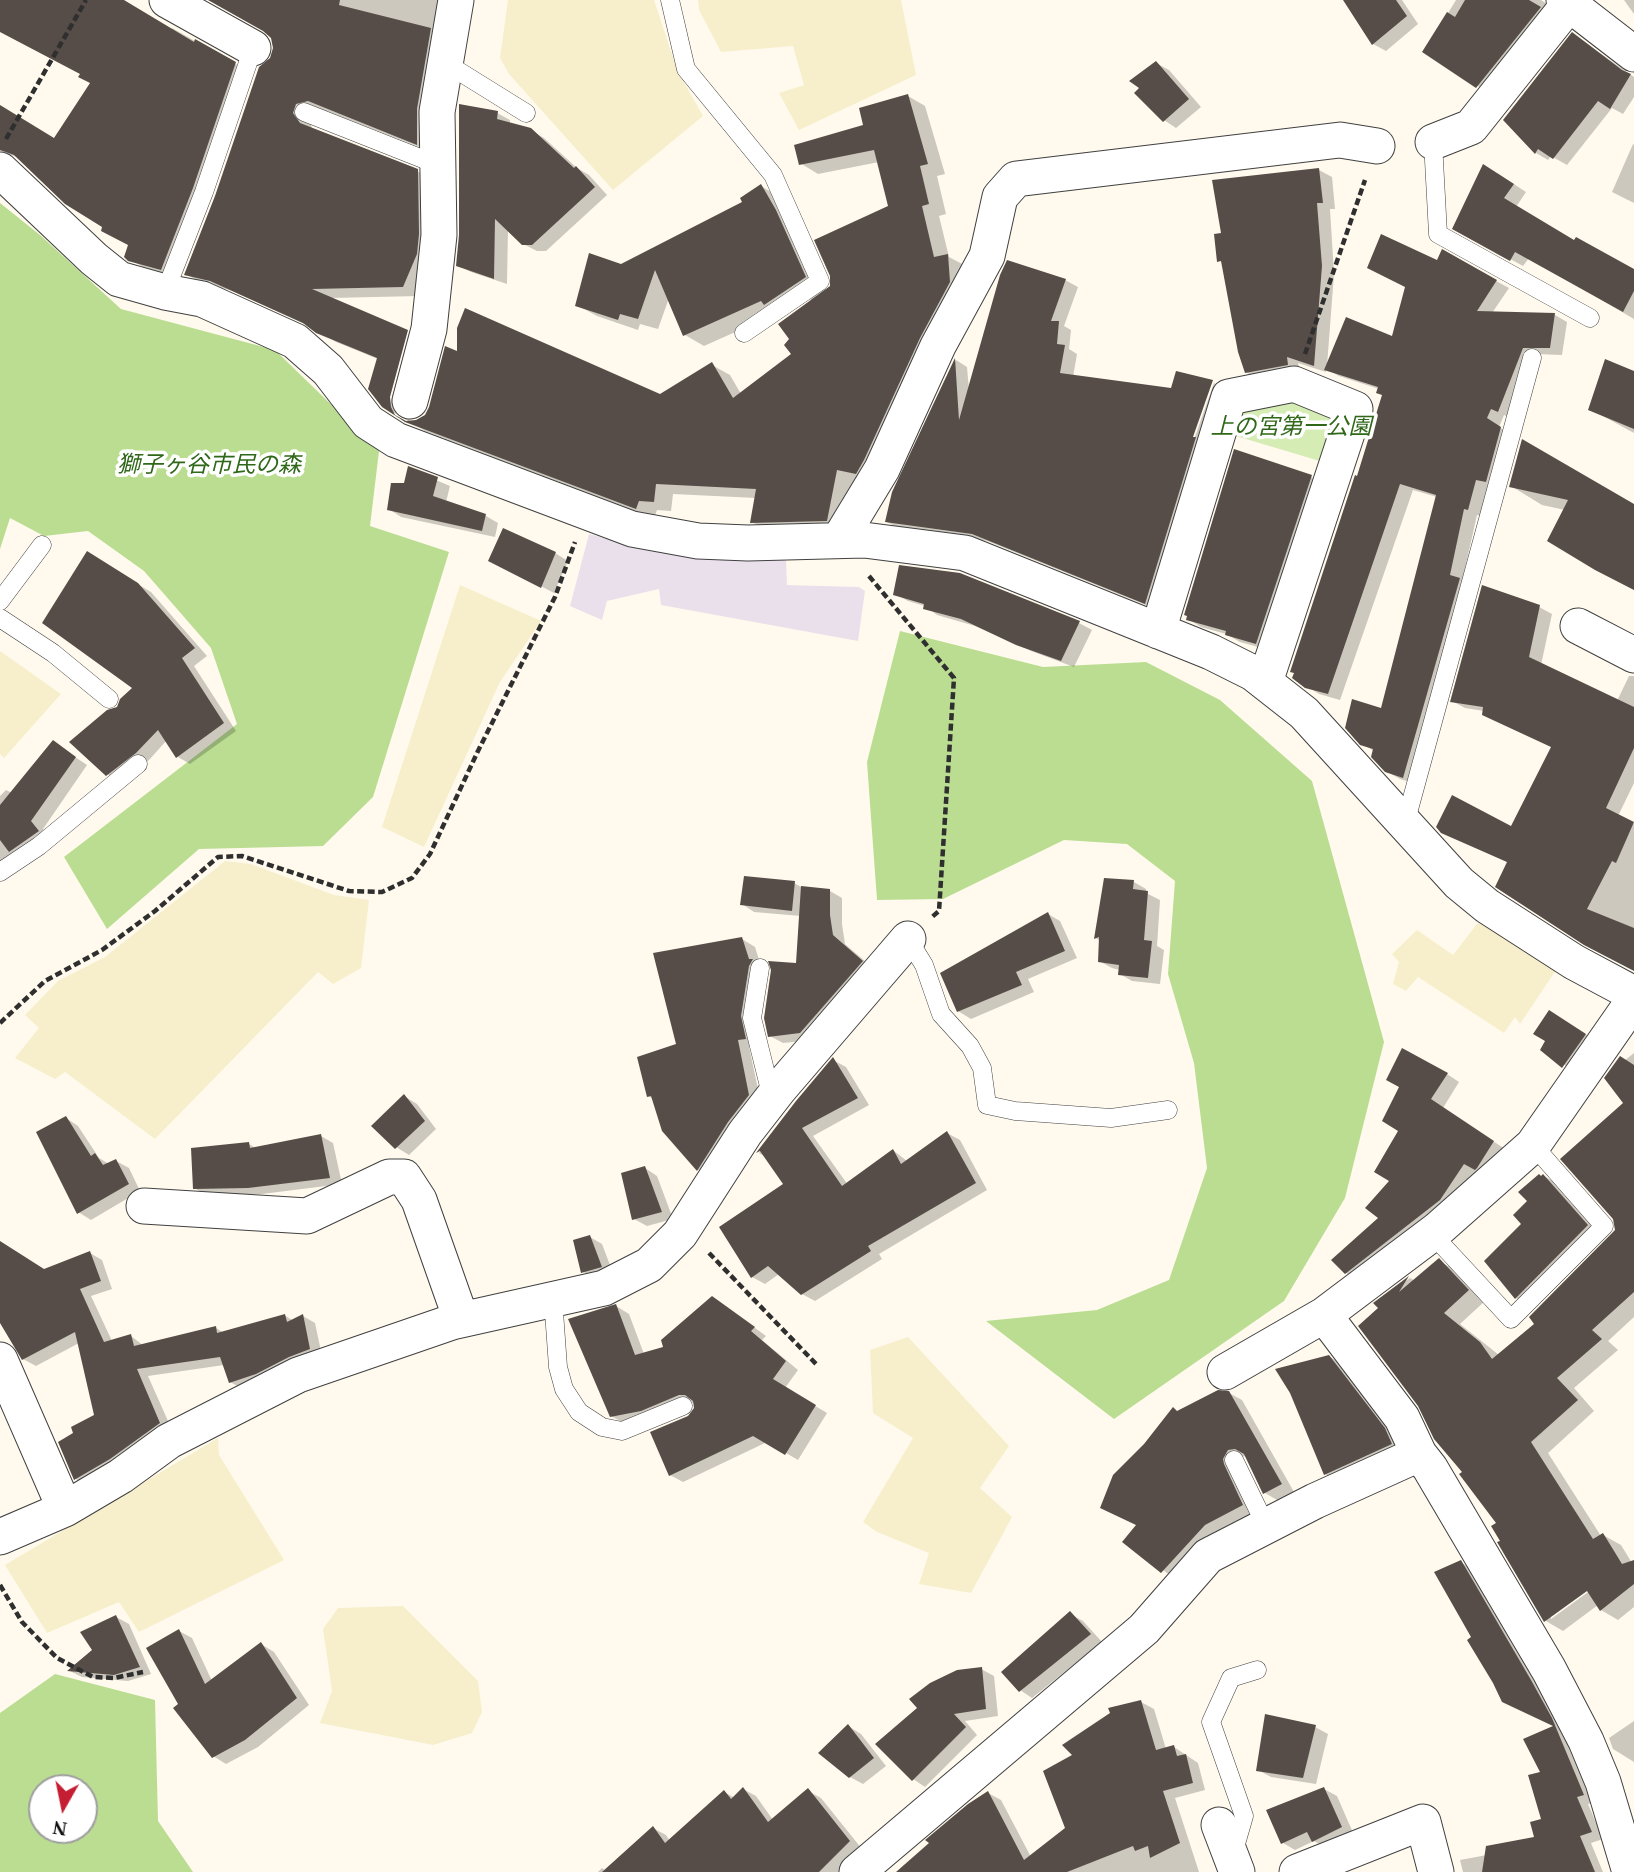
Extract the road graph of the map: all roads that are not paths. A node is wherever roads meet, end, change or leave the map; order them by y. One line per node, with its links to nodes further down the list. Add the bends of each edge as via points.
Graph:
1 (167, 0): 5 (street)
2 (456, 0): 7 (street)
3 (670, 0): 16 (lane, via 686,69 773,175 820,281)
4 (1566, 2): 6 (street); 10 (street, via 1471,127)
5 (253, 48): 14 (lane)
6 (1634, 54)
7 (444, 62): 9 (lane); 12 (street)
8 (304, 112): 12 (lane)
9 (526, 113)
10 (1433, 142): 15 (lane, via 1438,234)
11 (1377, 146): 19 (street, via 1340,140 1016,179 1000,197 987,256 938,346 883,469)
12 (438, 165): 18 (street, via 439,235 429,329)
13 (0, 170): 14 (street, via 119,279)
14 (165, 292): 18 (street, via 202,299 295,341 328,370 368,422)
15 (1590, 318)
16 (744, 333)
17 (1532, 358): 29 (lane)
18 (403, 419): 19 (street, via 586,512 632,529 698,541)
19 (839, 540): 24 (street, via 965,554)
20 (42, 545): 21 (lane)
21 (0, 601)
22 (0, 618): 27 (lane, via 53,653)
23 (1578, 626): 25 (street)
24 (1158, 631): 26 (street, via 1211,652); 26 (street, via 1228,397 1294,384 1355,409)
25 (1634, 655)
26 (1265, 682): 29 (street, via 1304,713)
27 (109, 699)
28 (138, 764): 30 (lane, via 39,846)
29 (1405, 824): 33 (street, via 1459,883 1487,906 1574,962)
30 (0, 872)
31 (908, 939): 35 (street); 36 (lane, via 925,965 941,1014 970,1046 982,1068 988,1105 1111,1118)
32 (760, 968): 35 (lane, via 752,1018)
33 (1634, 993)
34 (1634, 1000): 37 (street)
35 (772, 1098): 40 (street, via 684,1228 649,1265 604,1288)
36 (1168, 1110)
37 (1533, 1145): 39 (street); 39 (lane, via 1604,1226 1511,1319)
38 (144, 1206): 42 (street, via 307,1216 389,1177 404,1177 419,1199)
39 (1432, 1234): 41 (street)
40 (553, 1298): 42 (street); 45 (lane, via 558,1367 564,1389 579,1412 602,1427 622,1431)
41 (1324, 1315): 44 (street); 47 (street, via 1402,1418)
42 (461, 1320): 49 (street, via 298,1375 169,1441)
43 (0, 1360): 46 (street)
44 (1225, 1372)
45 (684, 1406)
46 (12, 1411): 49 (street)
47 (1419, 1454): 50 (street); 58 (street, via 1549,1670 1586,1741)
48 (1234, 1460): 50 (lane)
49 (65, 1509): 51 (street)
50 (1266, 1526): 55 (street, via 1208,1556 1144,1629)
51 (0, 1537)
52 (1257, 1670): 54 (lane, via 1231,1678 1211,1722 1244,1816)
53 (1219, 1825): 54 (street)
54 (1235, 1865)
55 (857, 1872)
56 (1297, 1872): 57 (street, via 1423,1822)
57 (1436, 1872)
58 (1630, 1872)

